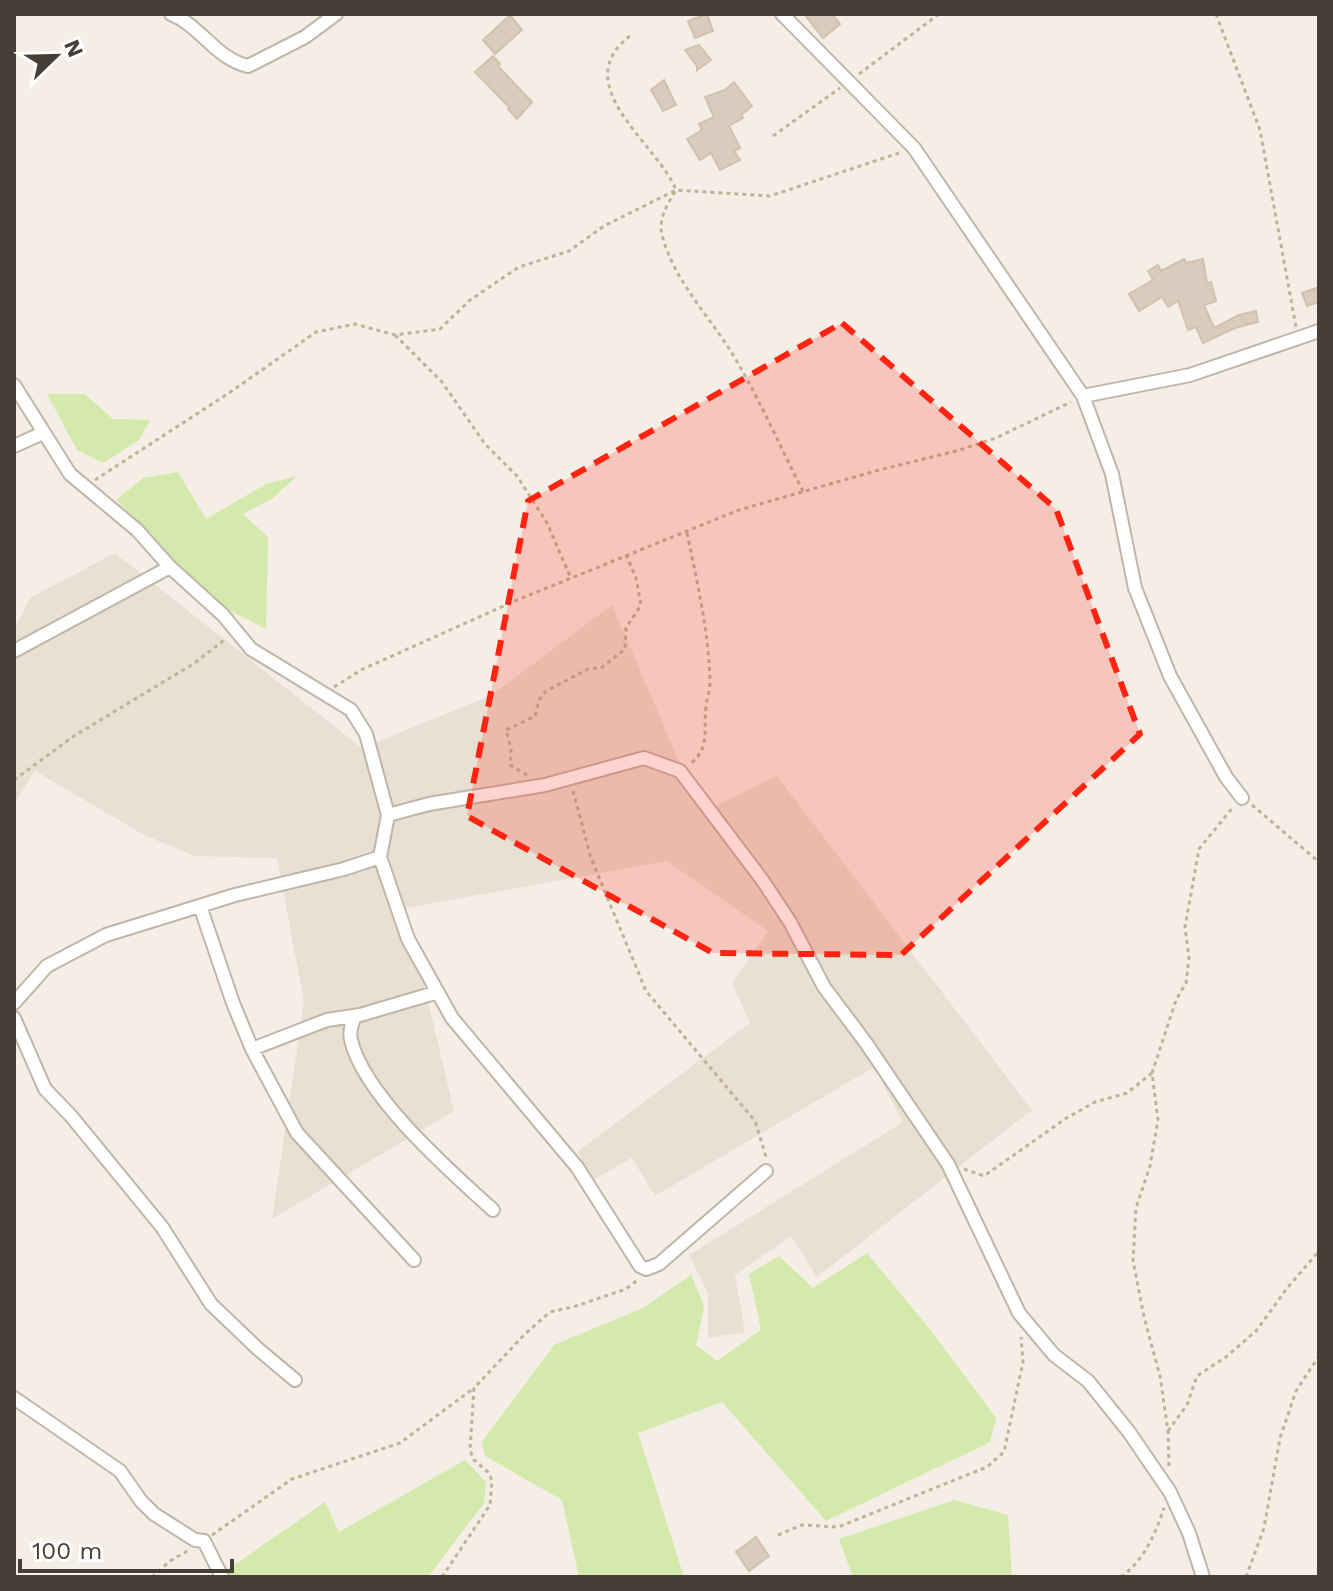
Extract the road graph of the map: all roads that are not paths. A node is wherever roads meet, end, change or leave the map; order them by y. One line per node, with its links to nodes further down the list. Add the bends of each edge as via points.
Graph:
1 (171, 14): 2 (street, via 187,21 227,58 248,66 305,37)
2 (336, 14)
3 (782, 14): 6 (street, via 914,148)
4 (1319, 331): 6 (street, via 1190,375)
5 (16, 390): 7 (street)
6 (1083, 396): 11 (street, via 1112,474 1135,588 1170,676)
7 (43, 433): 8 (street); 9 (street, via 70,474 137,530)
8 (14, 446)
9 (170, 567): 10 (street); 12 (street, via 251,649 351,710 366,734)
10 (14, 651)
11 (1242, 798)
12 (388, 815): 13 (street); 26 (street, via 545,785 644,758 680,771 763,881 824,987 948,1164 1019,1313 1054,1355 1088,1381 1170,1492)
13 (380, 857): 14 (street); 15 (street, via 408,939)
14 (200, 906): 16 (street, via 106,935 47,966); 19 (street)
15 (438, 992): 17 (street); 20 (street, via 452,1018 577,1167 640,1266 654,1267)
16 (14, 1003)
17 (355, 1016): 19 (street, via 327,1020); 21 (street, via 351,1039 371,1082 423,1146)
18 (14, 1018): 23 (street, via 45,1089 162,1227 211,1304)
19 (252, 1049): 22 (street, via 297,1133)
20 (766, 1171)
21 (493, 1210)
22 (414, 1260)
23 (295, 1380)
24 (14, 1398): 25 (street, via 120,1471 154,1514 204,1541)
25 (222, 1577)
26 (1203, 1577)

